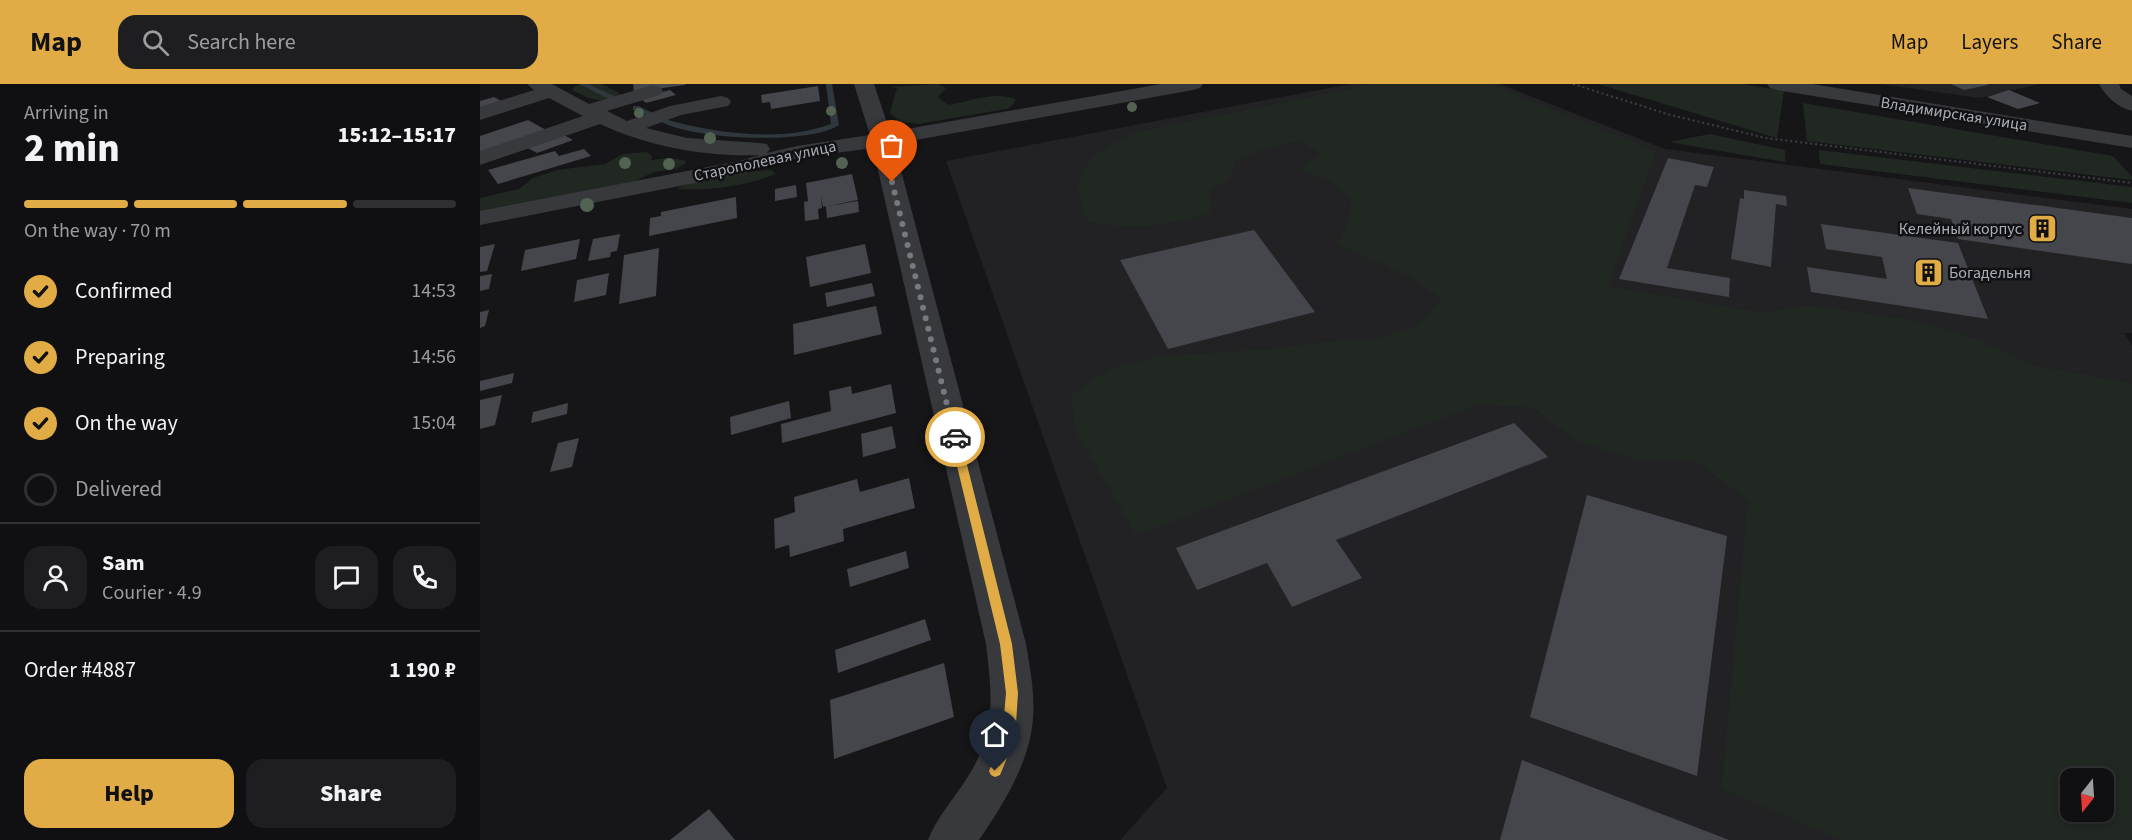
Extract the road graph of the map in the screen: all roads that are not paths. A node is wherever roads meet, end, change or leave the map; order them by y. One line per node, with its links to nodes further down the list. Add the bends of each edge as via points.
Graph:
1 (864, 84): 16 (street)
2 (1192, 84): 16 (street, Старополевая улица)
3 (1777, 84): 17 (street, Владимирская улица)
4 (1809, 84): 14 (street, Владимирская улица, via 1996,115)
5 (2109, 84): 10 (street, via 2113,92)
6 (546, 87): 8 (street); 11 (street); 12 (street)
7 (648, 96): 12 (street)
8 (498, 100)
9 (721, 102): 12 (street)
10 (2132, 105)
11 (480, 114)
12 (602, 116): 13 (street); 15 (street); 18 (street, via 663,140 710,148); 19 (street)
13 (535, 124)
14 (2132, 130)
15 (568, 137)
16 (882, 140): 18 (street, Старополевая улица); 21 (street, via 1006,644 1012,693 1009,739 988,787)
17 (2132, 142)
18 (797, 152): 20 (street, Старополевая улица, via 741,167)
19 (480, 158)
20 (480, 218)
21 (951, 840)

